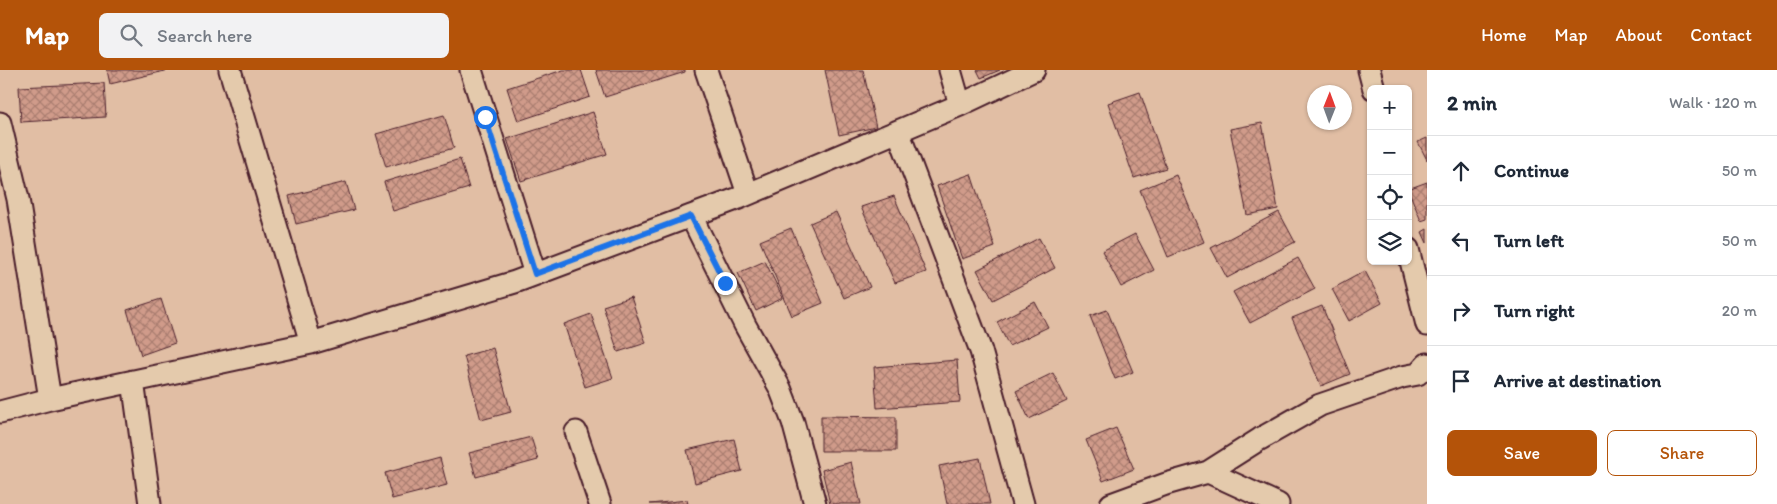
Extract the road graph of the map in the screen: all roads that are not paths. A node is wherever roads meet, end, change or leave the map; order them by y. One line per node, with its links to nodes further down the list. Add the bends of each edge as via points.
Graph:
1 (230, 70): 16 (street)
2 (471, 70): 14 (street)
3 (706, 70): 11 (street)
4 (950, 70): 8 (street)
5 (1034, 70): 8 (street)
6 (1369, 70): 7 (street)
7 (1373, 85)
8 (960, 105): 10 (street)
9 (0, 123): 19 (street, via 18,200)
10 (898, 131): 11 (street); 26 (street, via 981,350)
11 (748, 194): 12 (street)
12 (691, 216): 14 (street); 25 (street, via 780,388 793,422)
13 (1412, 265): 15 (street)
14 (535, 274): 16 (street)
15 (1427, 324)
16 (311, 343): 18 (street)
17 (1427, 364): 22 (street, via 1418,374 1320,405)
18 (133, 382): 19 (street); 23 (street)
19 (50, 399): 20 (street)
20 (0, 412)
21 (576, 432): 24 (street)
22 (1208, 472): 27 (street); 28 (street)
23 (150, 504)
24 (600, 504)
25 (814, 504)
26 (1023, 504)
27 (1111, 504)
28 (1278, 504)

